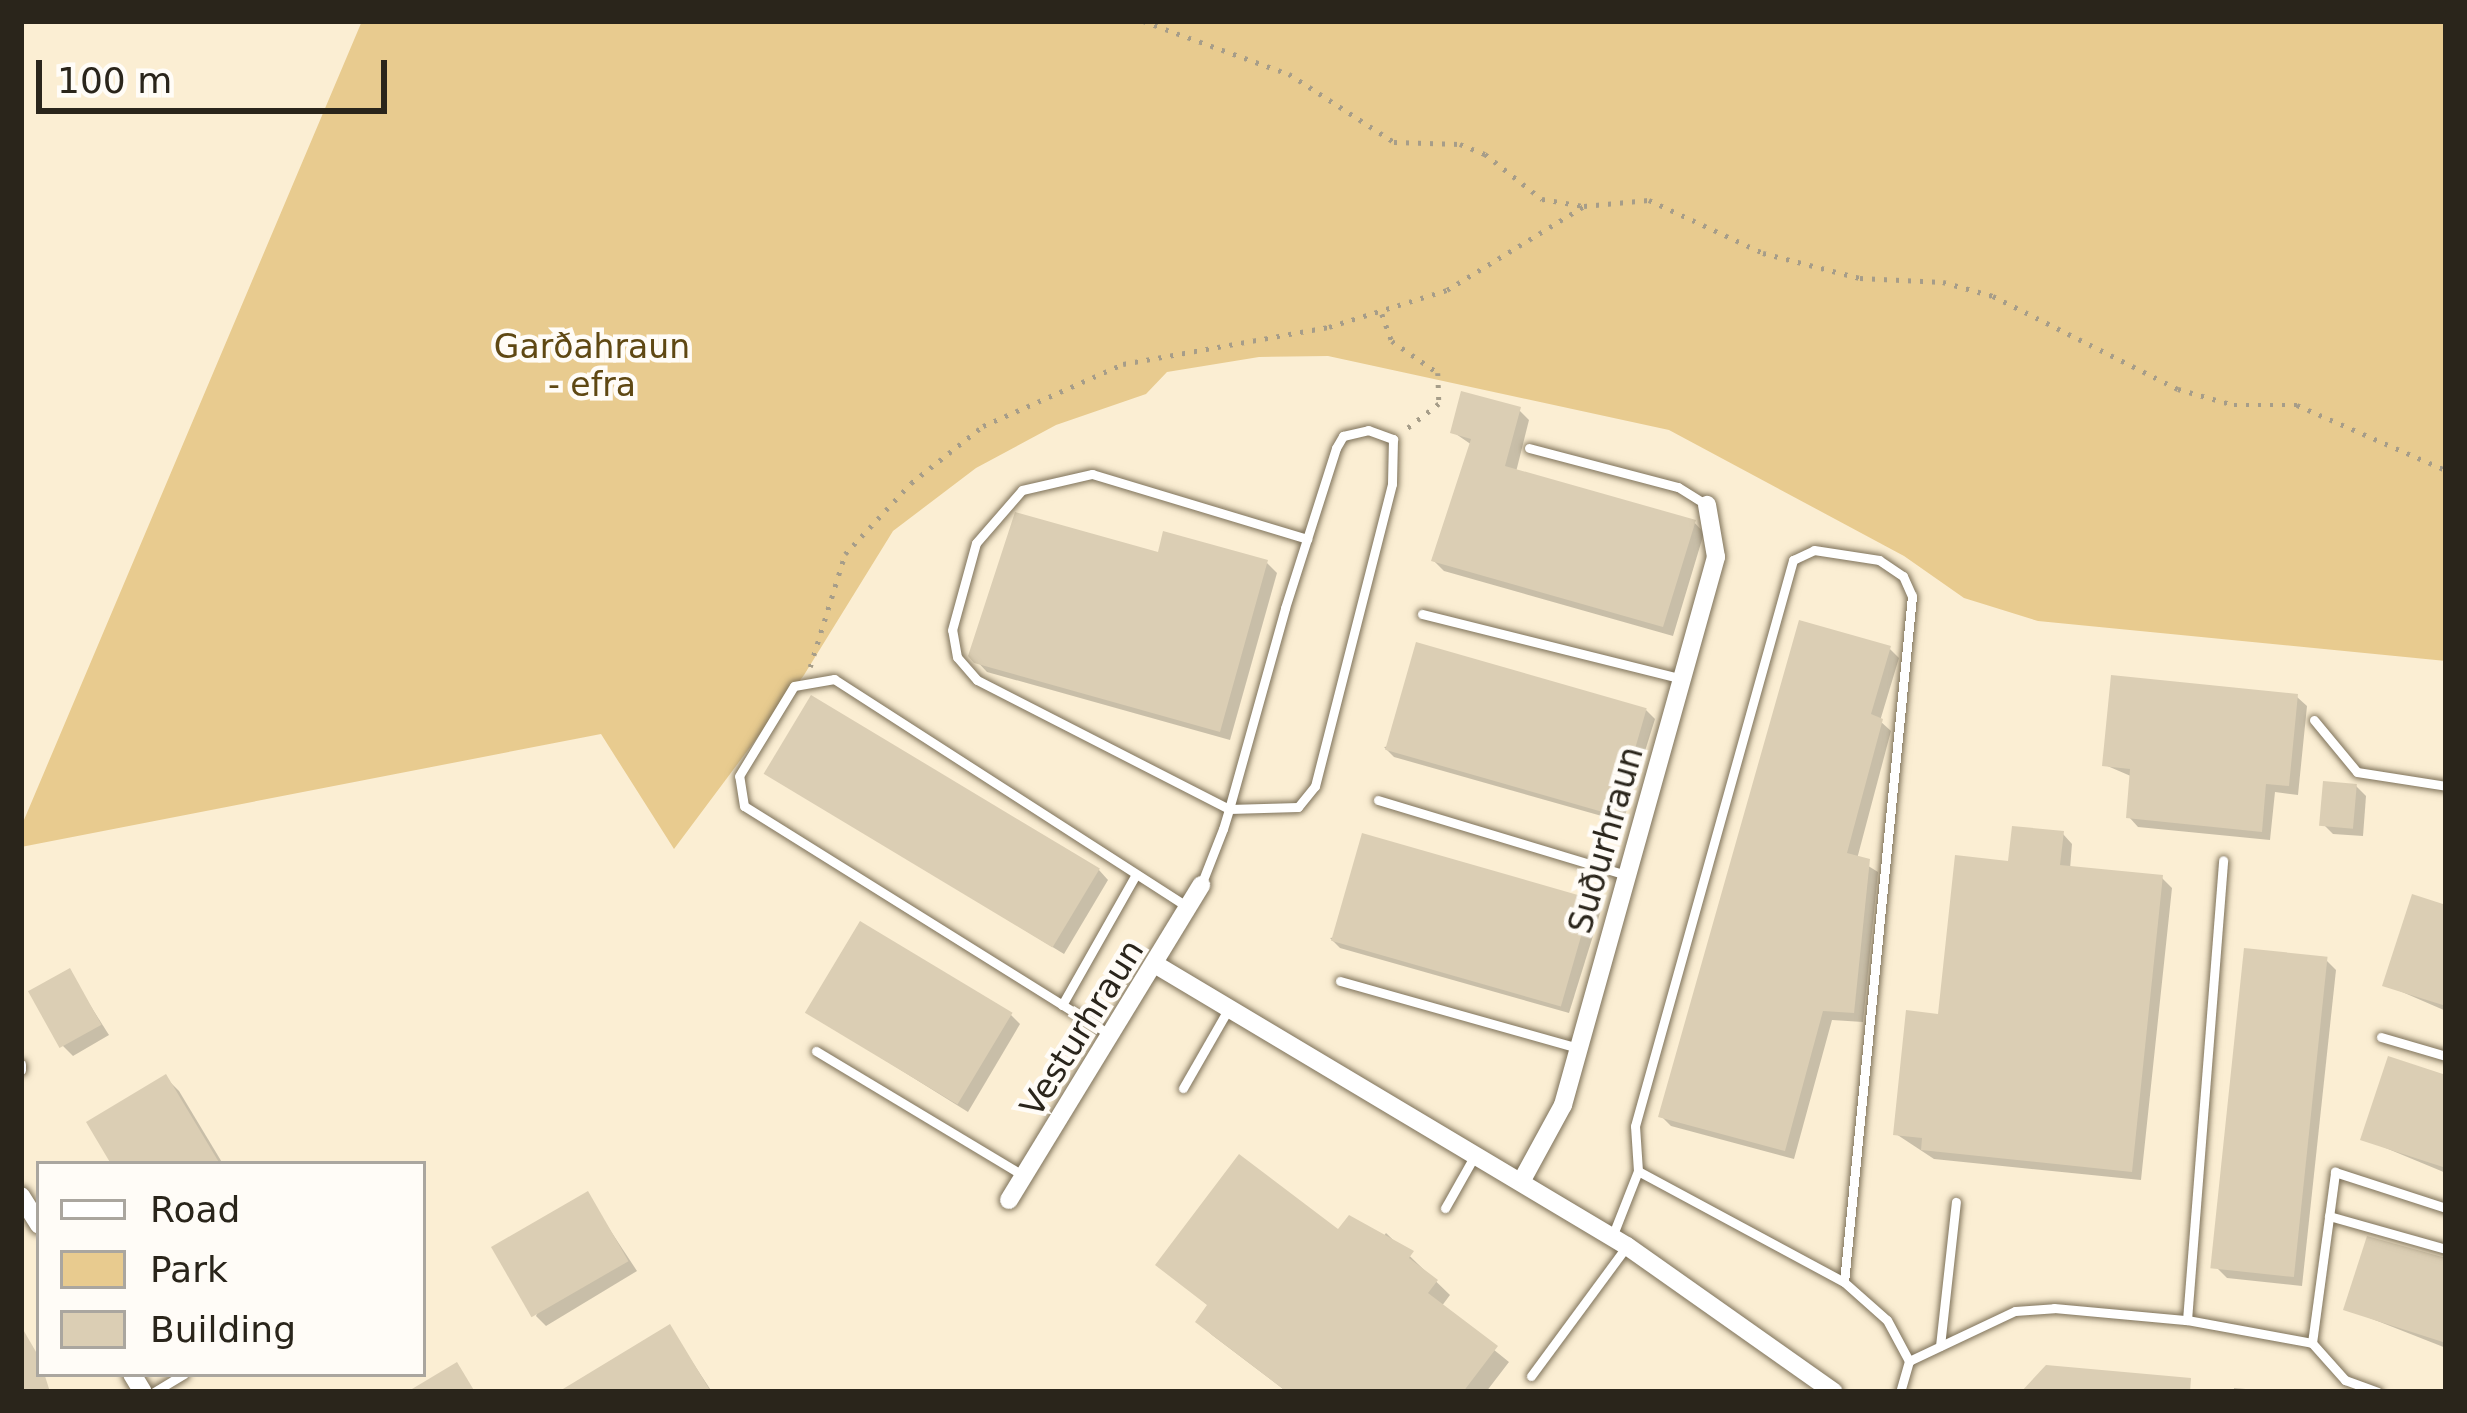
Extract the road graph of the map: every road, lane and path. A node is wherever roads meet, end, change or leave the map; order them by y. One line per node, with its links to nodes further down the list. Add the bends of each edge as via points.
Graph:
1 (1143, 21): 2 (path, via 1289,74 1394,142 1460,144 1542,199)
2 (1584, 206): 3 (path, via 1447,290); 6 (path, via 1649,200 1763,253 1860,278 1943,282 1994,296 2178,388 2234,405 2297,405)
3 (1382, 314): 4 (path, via 1392,341 1438,373 1439,404); 10 (path, via 1123,364 983,426 911,483 845,554)
4 (1394, 440): 8 (lane, via 1368,430 1343,436); 15 (lane, via 1392,484 1315,787 1298,807)
5 (1529, 448): 7 (lane, via 1678,488)
6 (2446, 470)
7 (1707, 505): 11 (street, Suðurhraun, via 1716,557)
8 (1307, 539): 15 (lane); 15 (lane, via 1092,473 1022,490 976,543 952,631 957,656 977,680)
9 (1422, 614): 11 (lane)
10 (807, 678): 17 (lane, via 834,679); 23 (lane, via 794,686 739,776 744,806)
11 (1682, 680): 18 (street, Suðurhraun)
12 (2314, 720): 13 (lane, via 2357,772)
13 (2446, 786)
14 (1378, 800): 18 (lane)
15 (1228, 809): 19 (lane)
16 (2223, 860): 43 (lane)
17 (1136, 874): 20 (lane); 23 (lane)
18 (1627, 875): 27 (street, Suðurhraun)
19 (1201, 885): 20 (street, Vesturhraun)
20 (1189, 908): 21 (street, Vesturhraun)
21 (1158, 966): 24 (street); 25 (street, Vesturhraun)
22 (1340, 981): 27 (lane)
23 (1062, 1005): 25 (lane)
24 (1229, 1008): 30 (lane); 31 (street)
25 (1113, 1037): 33 (street, Vesturhraun)
26 (2381, 1037): 29 (lane)
27 (1578, 1048): 34 (street, Suðurhraun, via 1563,1105)
28 (816, 1051): 33 (lane)
29 (2446, 1056)
30 (1184, 1088)
31 (1475, 1155): 34 (street); 37 (lane)
32 (1638, 1171): 40 (lane); 42 (lane); 42 (lane, via 1635,1126 1793,560 1814,550 1879,560 1903,576 1912,596)
33 (1024, 1176): 35 (street, Vesturhraun)
34 (1521, 1182): 40 (street)
35 (1009, 1200)
36 (1956, 1202): 45 (lane)
37 (1444, 1208)
38 (2446, 1208): 39 (lane, via 2335,1172)
39 (2329, 1216): 41 (lane); 44 (lane)
40 (1620, 1242): 47 (lane); 50 (street)
41 (2446, 1249)
42 (1844, 1282): 46 (lane, via 1887,1320)
43 (2186, 1320): 44 (lane); 45 (lane, via 2038,1308)
44 (2312, 1343): 52 (lane, via 2344,1380)
45 (1940, 1346): 46 (lane)
46 (1909, 1361): 51 (lane)
47 (1532, 1376)
48 (172, 1377): 49 (lane)
49 (138, 1386)
50 (1834, 1392)
51 (1900, 1392)
52 (2378, 1392)

